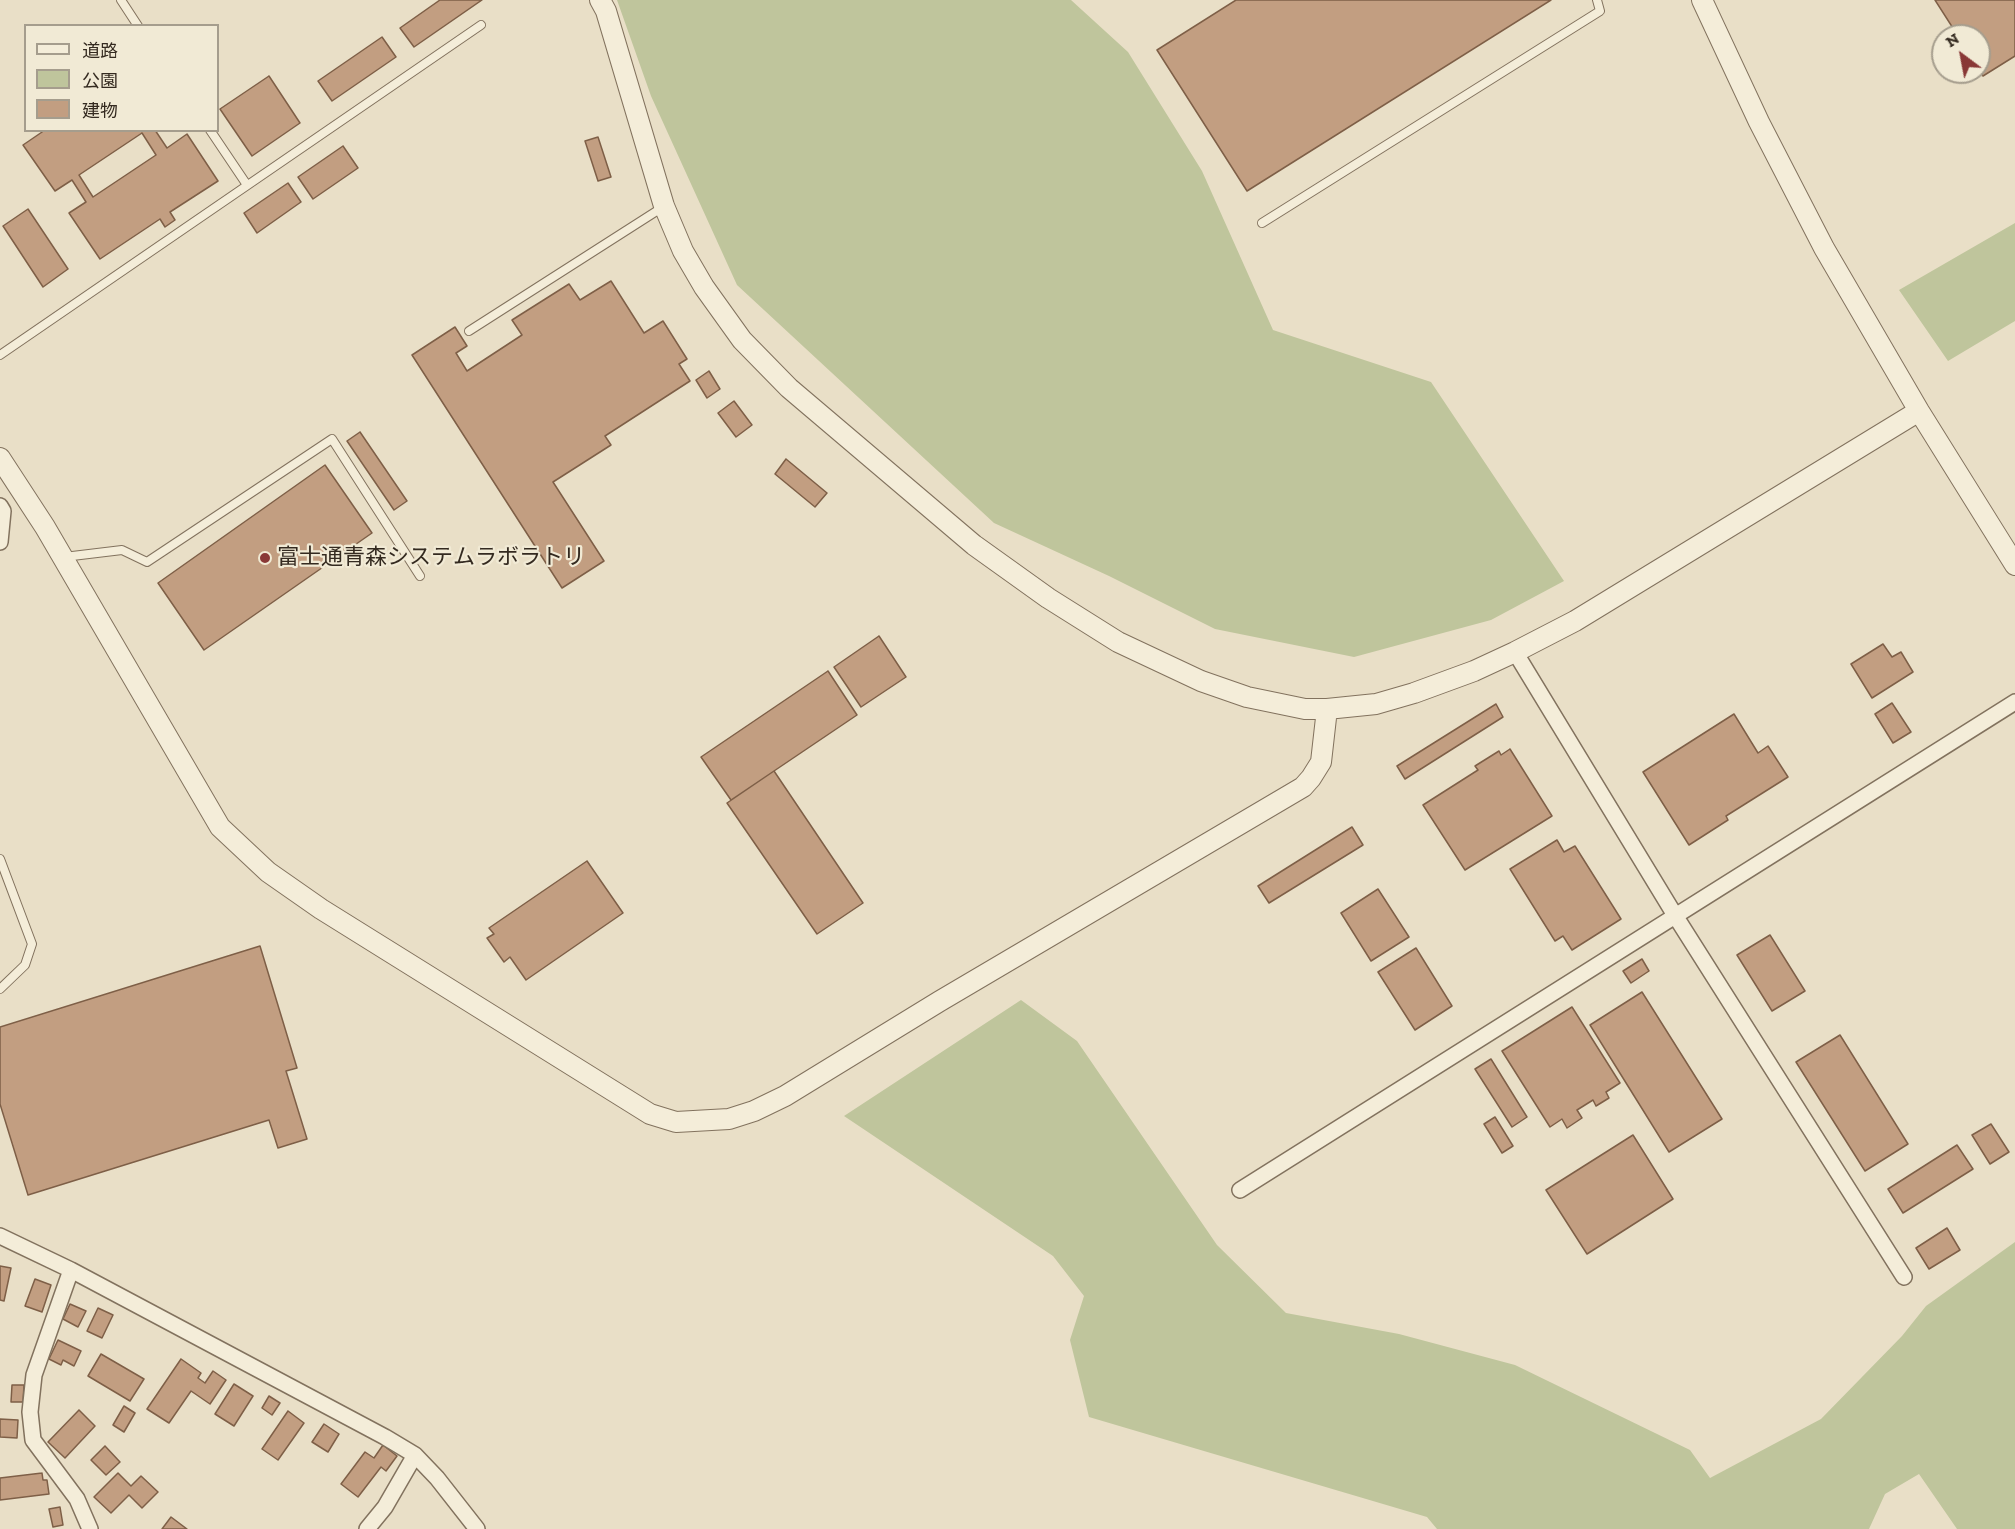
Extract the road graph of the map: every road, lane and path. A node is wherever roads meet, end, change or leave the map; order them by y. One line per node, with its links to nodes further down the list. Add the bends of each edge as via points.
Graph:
1 (121, 0): 5 (lane)
2 (600, 0): 9 (street)
3 (1597, 0): 10 (lane, via 1600,11)
4 (1702, 0): 13 (street, via 1824,248)
5 (137, 24)
6 (481, 25): 8 (lane)
7 (211, 132): 8 (lane)
8 (247, 185): 12 (lane)
9 (664, 206): 11 (lane); 22 (street, via 683,251 742,340 789,388 974,545 1118,642 1201,681 1284,706)
10 (1262, 223)
11 (469, 331)
12 (0, 355)
13 (1919, 411): 18 (street); 20 (street, via 1575,621)
14 (0, 458): 17 (street)
15 (0, 506): 16 (street)
16 (0, 542)
17 (63, 557): 19 (lane, via 122,550 147,562 332,439); 22 (street, via 220,827 268,872 650,1114 676,1122 729,1119 785,1096 1303,787 1321,762)
18 (2015, 565)
19 (420, 576)
20 (1515, 652): 22 (street, via 1414,693 1376,704); 24 (street)
21 (2015, 702): 24 (street)
22 (1327, 709)
23 (0, 859): 25 (lane, via 32,944 25,965)
24 (1676, 917): 26 (street); 29 (street)
25 (0, 988)
26 (1240, 1190)
27 (0, 1236): 28 (street)
28 (71, 1270): 30 (street); 31 (street, via 34,1375 30,1412 33,1440 77,1499)
29 (1904, 1277)
30 (415, 1455): 32 (street); 33 (street)
31 (90, 1529)
32 (368, 1529)
33 (477, 1529)

